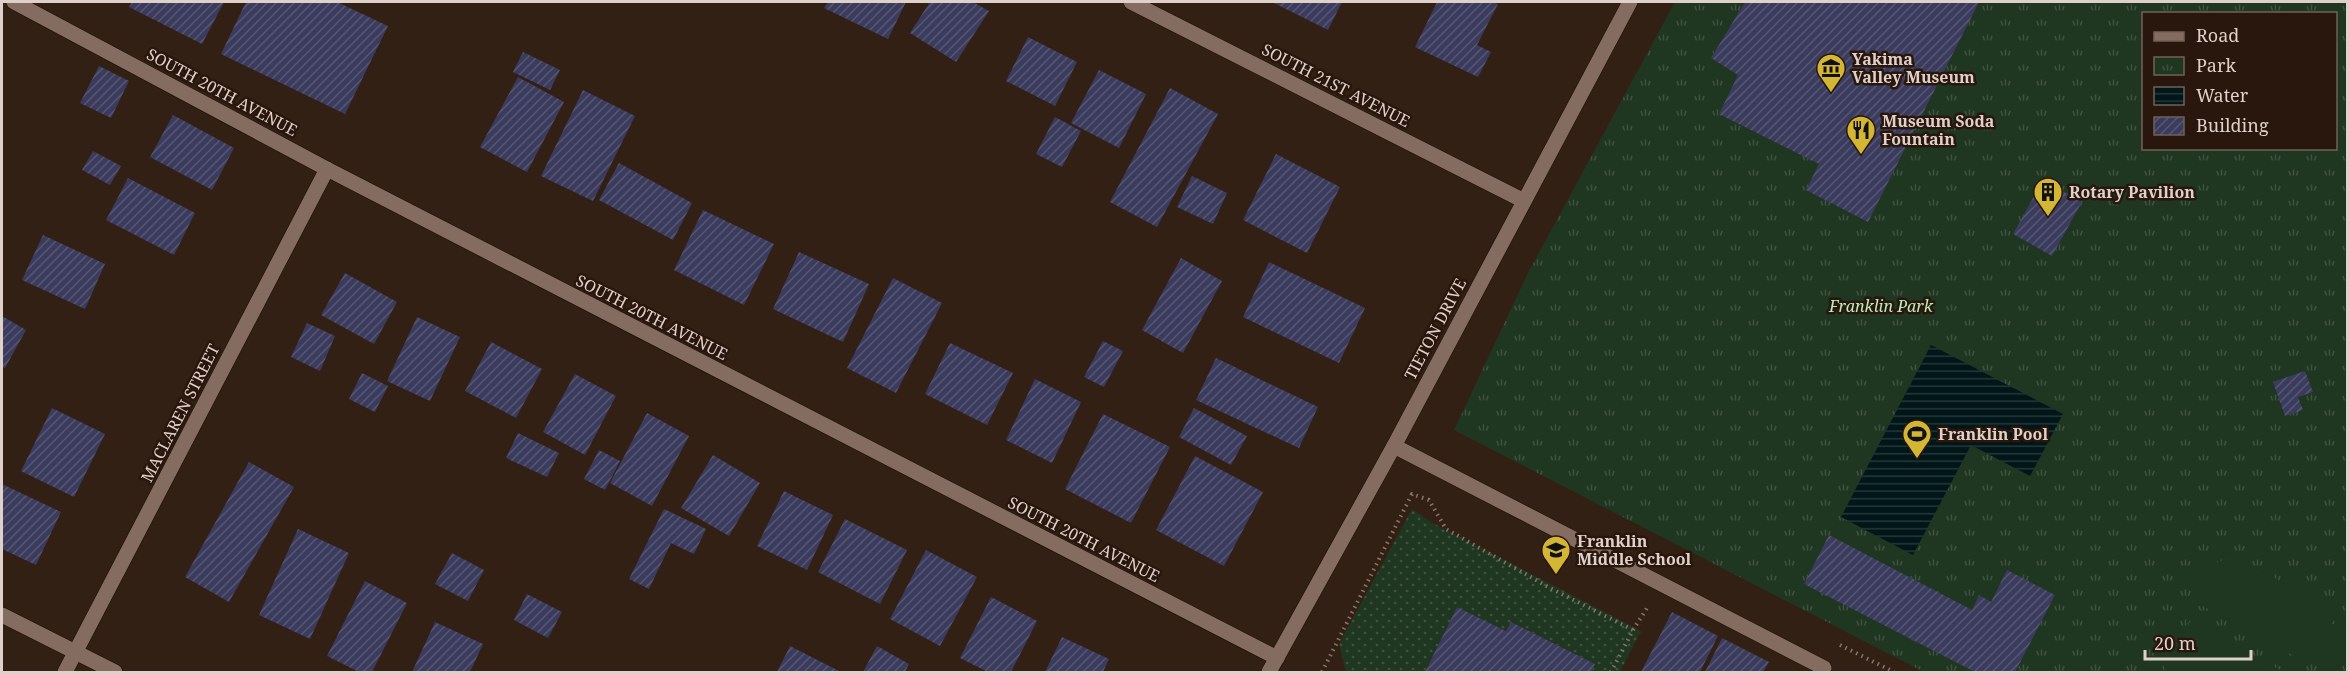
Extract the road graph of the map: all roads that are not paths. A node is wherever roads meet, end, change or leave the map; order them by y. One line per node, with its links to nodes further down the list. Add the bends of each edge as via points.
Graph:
1 (14, 2): 4 (street, SOUTH 20TH AVENUE)
2 (1131, 2): 5 (street, SOUTH 21ST AVENUE)
3 (1630, 2): 5 (street, TIETON DRIVE)
4 (327, 169): 8 (street, MACLAREN STREET); 9 (street, SOUTH 20TH AVENUE)
5 (1524, 201): 6 (street, TIETON DRIVE)
6 (1394, 446): 9 (street, TIETON DRIVE); 10 (street)
7 (2, 615): 8 (street)
8 (75, 653): 11 (street, MACLAREN STREET); 12 (street)
9 (1277, 658): 13 (street, TIETON DRIVE)
10 (1824, 668)
11 (65, 672)
12 (115, 672)
13 (1269, 672)

